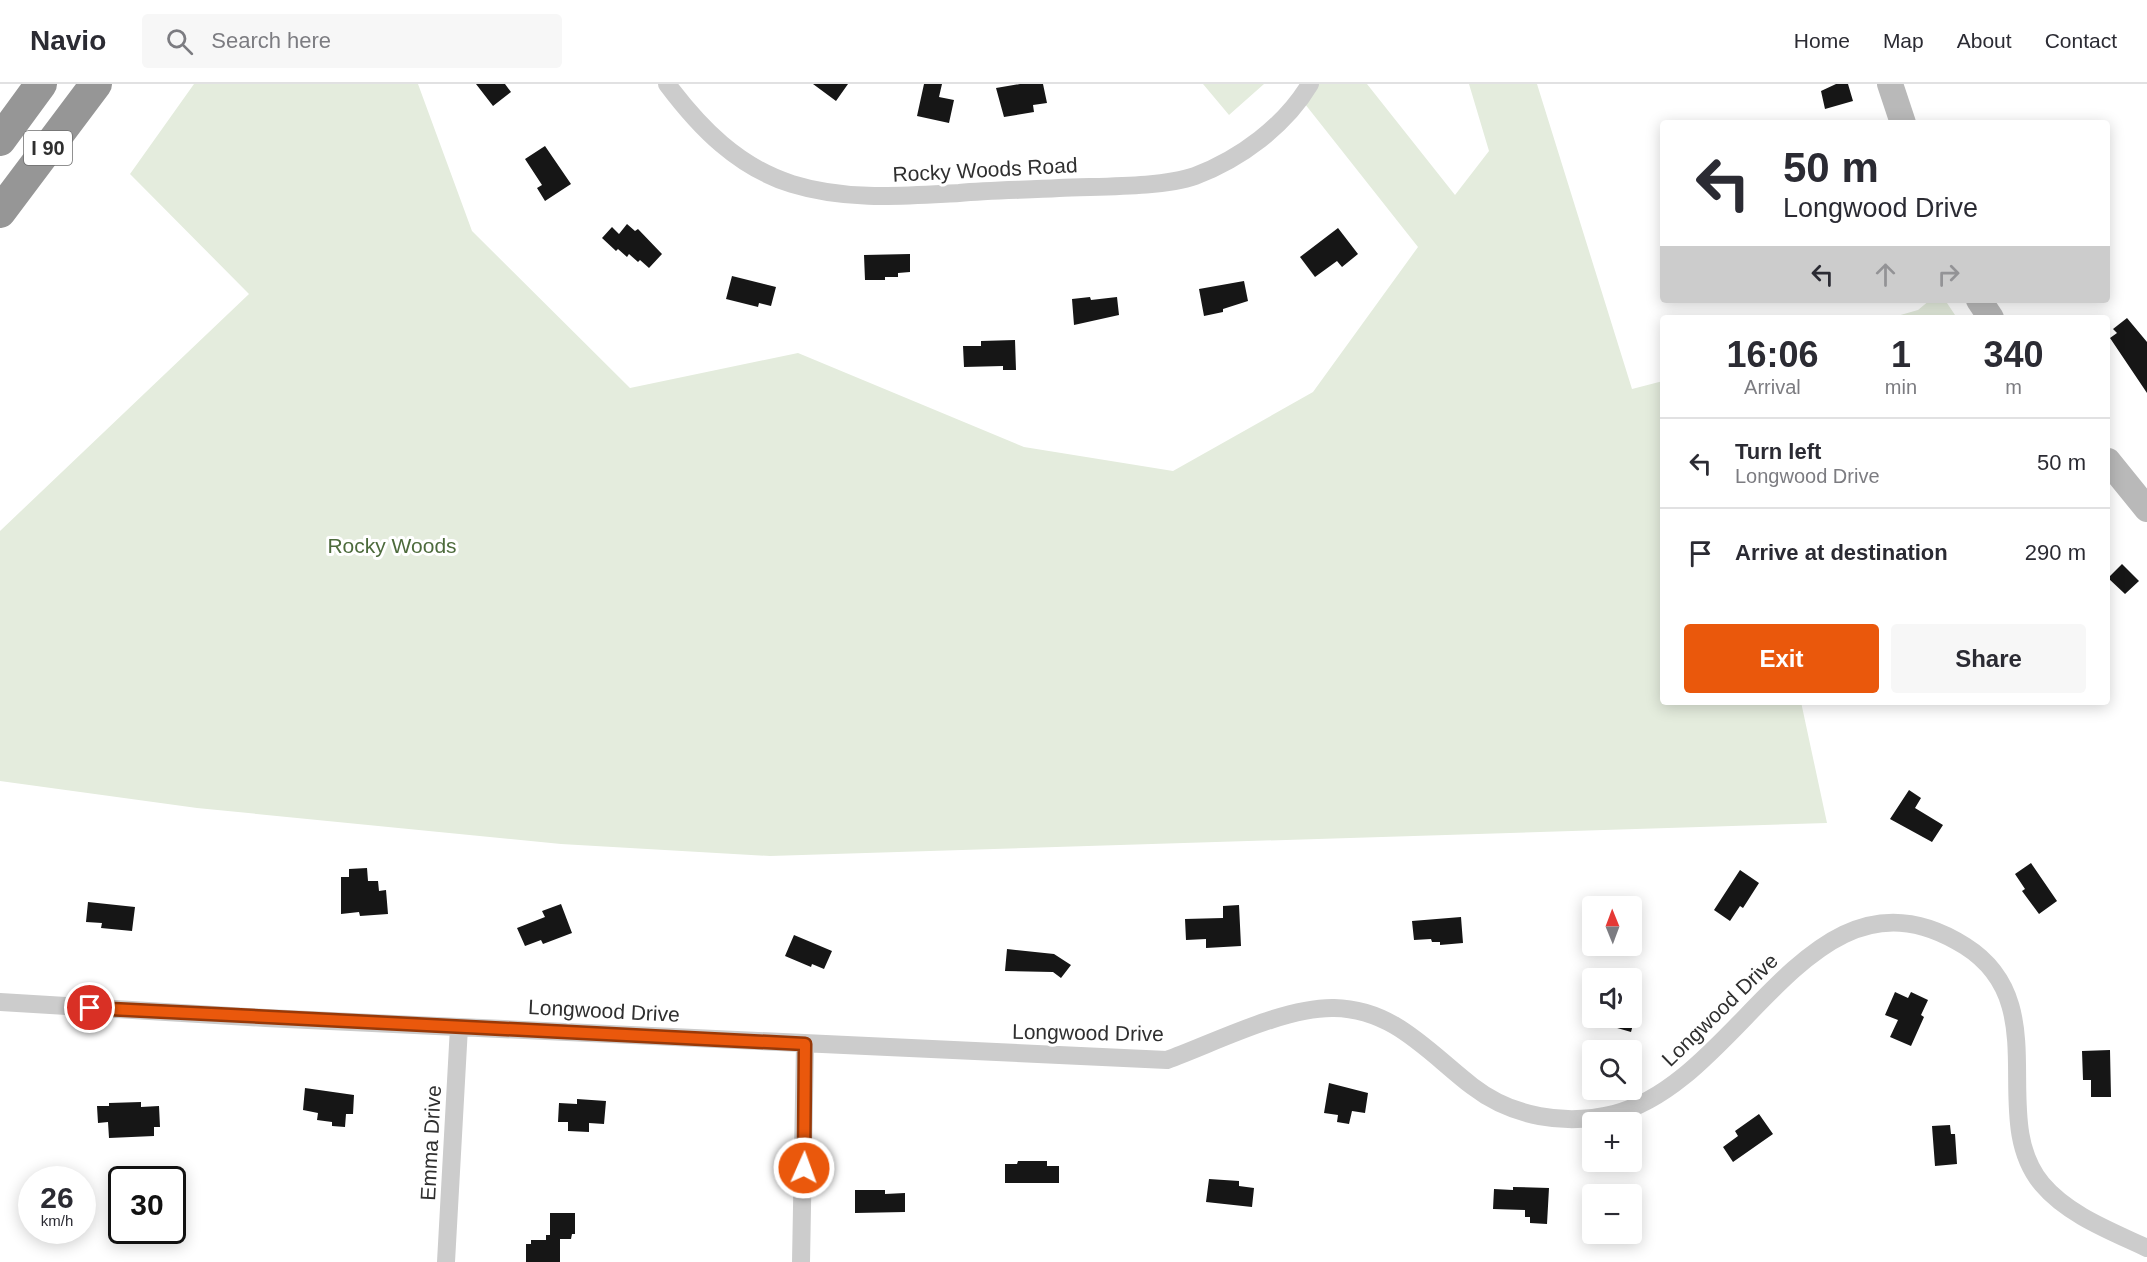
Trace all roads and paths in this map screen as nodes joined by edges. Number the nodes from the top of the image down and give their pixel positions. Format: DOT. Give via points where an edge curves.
graph roads {
  1 [pos="41,84"];
  2 [pos="96,84"];
  3 [pos="667,84"];
  4 [pos="1310,84"];
  5 [pos="1890,84"];
  6 [pos="1902,120"];
  7 [pos="0,140"];
  8 [pos="0,212"];
  9 [pos="2110,463"];
  10 [pos="2147,509"];
  11 [pos="0,1002"];
  12 [pos="459,1027"];
  13 [pos="805,1044"];
  14 [pos="2147,1248"];
  15 [pos="446,1262"];
  16 [pos="801,1262"];
  1 -- 7 [label="highway, I 90"];
  2 -- 8 [label="highway, I 90"];
  3 -- 4 [label="street, Rocky Woods Road" via="710,135 753,168 793,184 879,198 1135,185 1192,177 1228,162 1278,124"];
  5 -- 6 [label="main road"];
  9 -- 10 [label="main road"];
  11 -- 12 [label="street, Longwood Drive"];
  12 -- 13 [label="street, Longwood Drive"];
  12 -- 15 [label="street, Emma Drive"];
  13 -- 14 [label="street, Longwood Drive" via="1167,1060 1290,1015 1321,1008 1346,1008 1394,1023 1471,1086 1503,1106 1539,1117 1589,1118 1638,1106 1681,1081 1788,976 1837,936 1872,922 1896,921 1944,934 1976,954 1993,972 2010,1005 2016,1030 2020,1130 2030,1166 2062,1204"];
  13 -- 16 [label="street"];
}
